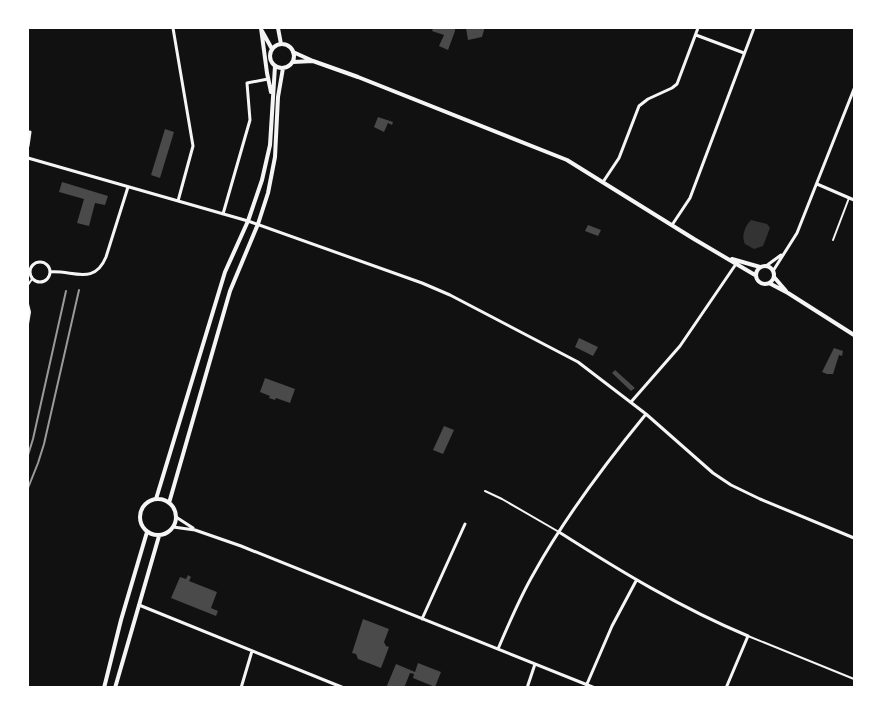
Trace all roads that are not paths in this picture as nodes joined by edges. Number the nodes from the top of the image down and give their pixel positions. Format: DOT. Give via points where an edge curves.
graph roads {
  1 [pos="173,28"];
  2 [pos="261,28"];
  3 [pos="278,28"];
  4 [pos="698,28"];
  5 [pos="754,28"];
  6 [pos="696,34"];
  7 [pos="281,44"];
  8 [pos="272,49"];
  9 [pos="293,52"];
  10 [pos="744,53"];
  11 [pos="313,61"];
  12 [pos="292,62"];
  13 [pos="275,66"];
  14 [pos="283,68"];
  15 [pos="268,79"];
  16 [pos="854,89"];
  17 [pos="272,94"];
  18 [pos="30,132"];
  19 [pos="28,146"];
  20 [pos="28,158"];
  21 [pos="603,182"];
  22 [pos="817,184"];
  23 [pos="128,187"];
  24 [pos="849,198"];
  25 [pos="854,200"];
  26 [pos="178,201"];
  27 [pos="223,214"];
  28 [pos="248,221"];
  29 [pos="258,224"];
  30 [pos="672,225"];
  31 [pos="833,240"];
  32 [pos="784,254"];
  33 [pos="728,257"];
  34 [pos="737,263"];
  35 [pos="28,264"];
  36 [pos="766,266"];
  37 [pos="760,267"];
  38 [pos="30,269"];
  39 [pos="50,272"];
  40 [pos="773,272"];
  41 [pos="755,275"];
  42 [pos="774,277"];
  43 [pos="32,279"];
  44 [pos="769,283"];
  45 [pos="28,285"];
  46 [pos="788,292"];
  47 [pos="28,304"];
  48 [pos="28,324"];
  49 [pos="854,334"];
  50 [pos="631,402"];
  51 [pos="646,414"];
  52 [pos="485,491"];
  53 [pos="156,499"];
  54 [pos="169,503"];
  55 [pos="176,517"];
  56 [pos="464,524"];
  57 [pos="173,527"];
  58 [pos="195,530"];
  59 [pos="147,532"];
  60 [pos="559,532"];
  61 [pos="159,536"];
  62 [pos="854,538"];
  63 [pos="636,581"];
  64 [pos="138,605"];
  65 [pos="422,618"];
  66 [pos="748,636"];
  67 [pos="498,649"];
  68 [pos="252,651"];
  69 [pos="535,664"];
  70 [pos="854,679"];
  71 [pos="587,684"];
  72 [pos="104,688"];
  73 [pos="115,688"];
  74 [pos="241,688"];
  75 [pos="344,688"];
  76 [pos="527,688"];
  77 [pos="595,688"];
  78 [pos="726,688"];
  1 -- 26 [label="street" via="193,146"];
  2 -- 8 [label="street"];
  2 -- 15 [label="street"];
  3 -- 7 [label="street"];
  4 -- 6 [label="street"];
  5 -- 10 [label="street"];
  6 -- 10 [label="street"];
  6 -- 21 [label="street" via="673,87 648,98 638,108 618,158"];
  7 -- 8 [label="street"];
  7 -- 9 [label="street"];
  8 -- 13 [label="street" via="270,57"];
  9 -- 11 [label="street"];
  9 -- 12 [label="street"];
  10 -- 30 [label="street" via="690,198"];
  11 -- 12 [label="street"];
  11 -- 21 [label="street" via="552,153"];
  12 -- 14 [label="street"];
  13 -- 14 [label="street"];
  13 -- 17 [label="street"];
  14 -- 29 [label="street" via="272,176"];
  15 -- 17 [label="street"];
  15 -- 27 [label="street" via="247,84 250,120"];
  16 -- 22 [label="street"];
  17 -- 28 [label="street" via="268,153"];
  18 -- 19 [label="street"];
  20 -- 23 [label="street"];
  21 -- 30 [label="street"];
  22 -- 24 [label="street"];
  22 -- 32 [label="street" via="797,233"];
  23 -- 26 [label="street"];
  23 -- 39 [label="street" via="100,268 85,275"];
  24 -- 25 [label="street"];
  24 -- 31 [label="lane"];
  26 -- 27 [label="street"];
  27 -- 28 [label="street"];
  28 -- 29 [label="street"];
  28 -- 53 [label="street" via="225,272"];
  29 -- 50 [label="street" via="450,295 572,359"];
  29 -- 54 [label="street" via="230,291"];
  30 -- 33 [label="street"];
  32 -- 36 [label="street"];
  32 -- 40 [label="street"];
  33 -- 34 [label="street"];
  33 -- 37 [label="street"];
  34 -- 41 [label="street"];
  34 -- 50 [label="street" via="680,346"];
  35 -- 38 [label="street"];
  36 -- 37 [label="street"];
  36 -- 40 [label="street"];
  37 -- 41 [label="street"];
  38 -- 39 [label="street" via="40,262 47,265"];
  38 -- 43 [label="street"];
  39 -- 43 [label="street" via="44,282"];
  40 -- 42 [label="street"];
  41 -- 44 [label="street" via="760,283"];
  42 -- 44 [label="street"];
  42 -- 46 [label="street"];
  43 -- 45 [label="lane"];
  44 -- 46 [label="street"];
  46 -- 49 [label="street"];
  47 -- 48 [label="lane"];
  50 -- 51 [label="street"];
  51 -- 60 [label="street"];
  51 -- 62 [label="street" via="731,486"];
  52 -- 60 [label="lane"];
  53 -- 54 [label="street"];
  53 -- 59 [label="street" via="146,503 140,512 141,525"];
  54 -- 55 [label="street"];
  55 -- 57 [label="street"];
  55 -- 58 [label="street"];
  56 -- 65 [label="street"];
  57 -- 58 [label="street"];
  57 -- 61 [label="street"];
  58 -- 65 [label="street"];
  59 -- 61 [label="street"];
  59 -- 72 [label="street"];
  60 -- 63 [label="street"];
  60 -- 67 [label="street" via="530,580"];
  61 -- 64 [label="street"];
  63 -- 66 [label="street" via="693,612"];
  63 -- 71 [label="street"];
  64 -- 68 [label="street"];
  64 -- 73 [label="street"];
  65 -- 67 [label="street"];
  66 -- 70 [label="lane"];
  66 -- 78 [label="street"];
  67 -- 69 [label="street"];
  68 -- 74 [label="street"];
  68 -- 75 [label="street"];
  69 -- 71 [label="street"];
  69 -- 76 [label="street"];
  71 -- 77 [label="street"];
}
